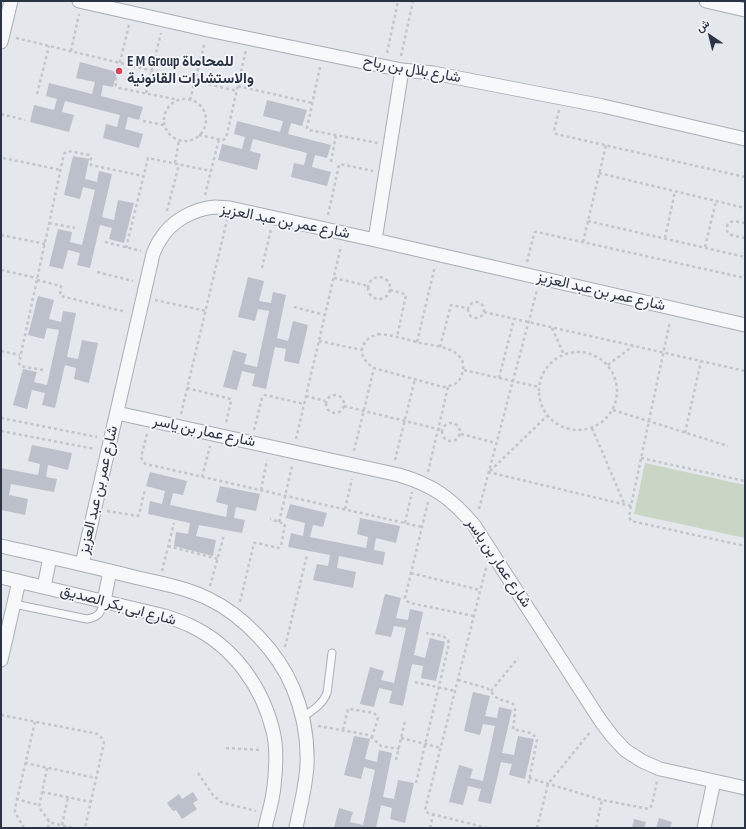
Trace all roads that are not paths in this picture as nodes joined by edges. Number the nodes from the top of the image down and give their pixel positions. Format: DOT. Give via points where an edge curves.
graph roads {
  1 [pos="11,1"];
  2 [pos="80,1"];
  3 [pos="706,1"];
  4 [pos="745,10"];
  5 [pos="2,39"];
  6 [pos="400,70"];
  7 [pos="745,139"];
  8 [pos="375,240"];
  9 [pos="745,325"];
  10 [pos="117,413"];
  11 [pos="1,546"];
  12 [pos="50,557"];
  13 [pos="82,564"];
  14 [pos="110,571"];
  15 [pos="1,576"];
  16 [pos="19,581"];
  17 [pos="44,587"];
  18 [pos="104,601"];
  19 [pos="14,604"];
  20 [pos="332,653"];
  21 [pos="1,660"];
  22 [pos="303,721"];
  23 [pos="714,781"];
  24 [pos="745,788"];
  25 [pos="265,828"];
  26 [pos="296,828"];
  27 [pos="704,828"];
  1 -- 5 [label="street"];
  2 -- 6 [label="street, شارع بلال بن رباح"];
  3 -- 4 [label="street"];
  6 -- 7 [label="street, شارع بلال بن رباح" via="433,73 603,106"];
  6 -- 8 [label="street"];
  8 -- 9 [label="street, شارع عمر بن عبد العزيز"];
  8 -- 10 [label="street, شارع عمر بن عبد العزيز" via="230,208 202,209 186,215 160,238 153,254"];
  10 -- 13 [label="street, شارع عمر بن عبد العزيز"];
  10 -- 23 [label="street, شارع عمار بن ياسر" via="392,473 424,484 448,498 474,525 612,736 626,750 660,769"];
  11 -- 12 [label="street, شارع ابى بكر الصديق"];
  12 -- 13 [label="street, شارع ابى بكر الصديق"];
  12 -- 17 [label="street"];
  13 -- 14 [label="street, شارع ابى بكر الصديق"];
  14 -- 18 [label="street"];
  14 -- 22 [label="street, شارع ابى بكر الصديق" via="187,590 207,598 237,616 261,639 281,666 293,688"];
  15 -- 16 [label="street, شارع ابى بكر الصديق"];
  16 -- 17 [label="street, شارع ابى بكر الصديق"];
  16 -- 19 [label="street"];
  17 -- 18 [label="street, شارع ابى بكر الصديق"];
  18 -- 19 [label="lane" via="99,614 87,619"];
  18 -- 25 [label="street, شارع ابى بكر الصديق" via="165,616 191,626 215,640 236,659 252,681 265,706 273,732 275,751 274,787"];
  19 -- 21 [label="street"];
  20 -- 22 [label="lane" via="325,699"];
  22 -- 26 [label="street, شارع ابى بكر الصديق" via="307,765"];
  23 -- 24 [label="street, شارع عمار بن ياسر"];
  23 -- 27 [label="street"];
}
